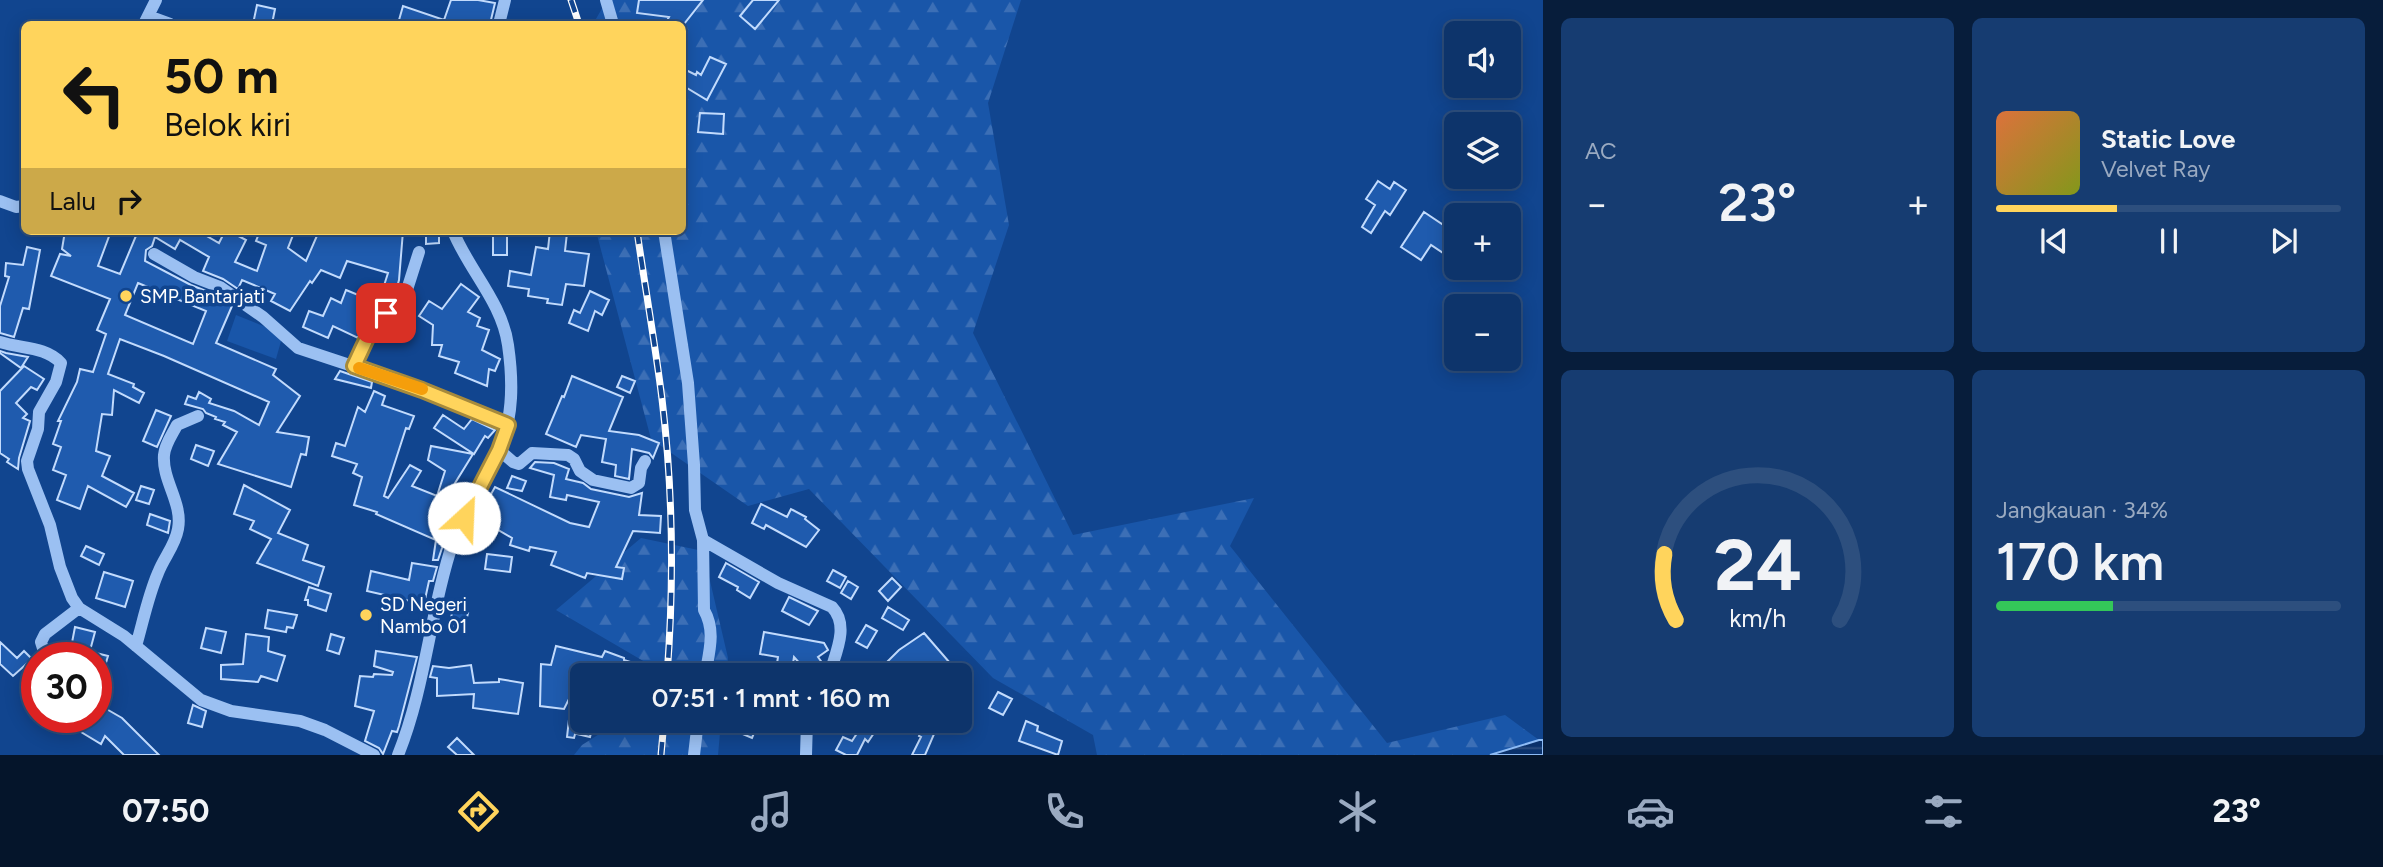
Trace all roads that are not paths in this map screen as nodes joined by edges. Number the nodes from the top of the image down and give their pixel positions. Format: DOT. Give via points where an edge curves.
graph roads {
  1 [pos="156,0"];
  2 [pos="506,0"];
  3 [pos="606,0"];
  4 [pos="146,20"];
  5 [pos="500,21"];
  6 [pos="612,21"];
  7 [pos="0,201"];
  8 [pos="21,206"];
  9 [pos="454,235"];
  10 [pos="665,235"];
  11 [pos="419,252"];
  12 [pos="154,254"];
  13 [pos="0,342"];
  14 [pos="354,366"];
  15 [pos="198,416"];
  16 [pos="508,425"];
  17 [pos="499,450"];
  18 [pos="645,461"];
  19 [pos="703,540"];
  20 [pos="79,608"];
  21 [pos="41,642"];
  22 [pos="136,646"];
  23 [pos="707,663"];
  24 [pos="832,663"];
  25 [pos="697,733"];
  26 [pos="807,733"];
  27 [pos="374,755"];
  28 [pos="398,755"];
  29 [pos="694,755"];
  30 [pos="806,755"];
  1 -- 4 [label="street"];
  2 -- 5 [label="street"];
  3 -- 6 [label="street"];
  7 -- 8 [label="street"];
  9 -- 16 [label="street" via="461,253 489,292 508,342 512,399"];
  10 -- 19 [label="street" via="688,383 695,510"];
  11 -- 14 [label="street" via="405,296 375,321"];
  12 -- 14 [label="street" via="220,287 298,348"];
  13 -- 20 [label="street" via="26,346 61,363 39,412 27,460 60,567"];
  14 -- 16 [label="street"];
  15 -- 22 [label="street" via="177,425 167,444 166,472 179,524 159,570"];
  16 -- 17 [label="street"];
  17 -- 18 [label="street" via="519,464 532,453 568,455 593,480 631,488 639,483"];
  17 -- 28 [label="street" via="454,540 414,715"];
  19 -- 23 [label="street" via="704,610 712,638"];
  19 -- 24 [label="street" via="778,583 832,607 839,614 841,630"];
  20 -- 21 [label="street"];
  20 -- 22 [label="street"];
  22 -- 27 [label="street" via="201,700 231,711 300,722"];
  25 -- 29 [label="street"];
  26 -- 30 [label="street"];
}
